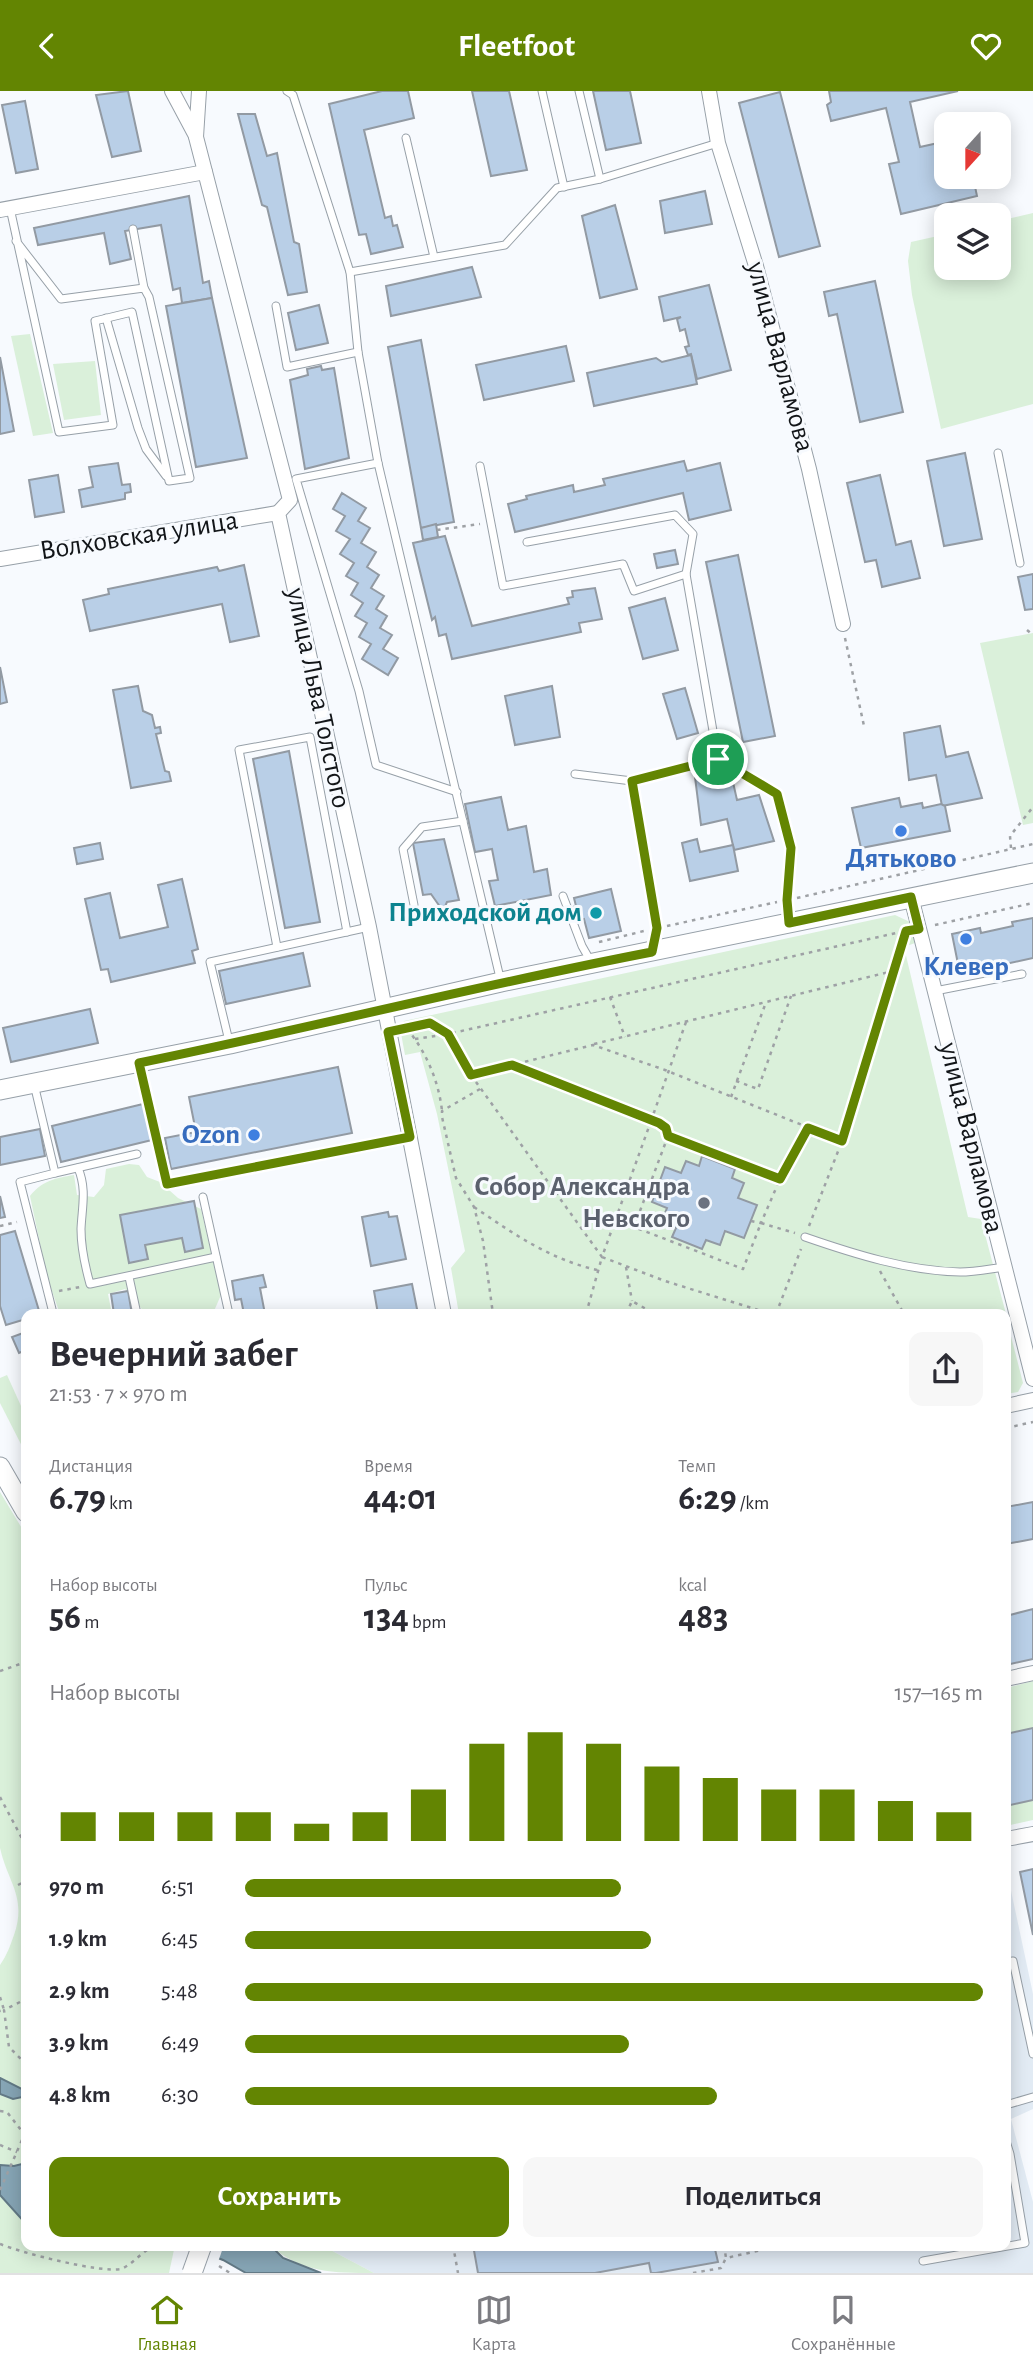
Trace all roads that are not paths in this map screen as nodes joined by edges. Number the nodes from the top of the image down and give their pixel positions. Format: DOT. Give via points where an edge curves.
graph roads {
  1 [pos="172,91"];
  2 [pos="199,91"];
  3 [pos="287,91"];
  4 [pos="542,91"];
  5 [pos="579,91"];
  6 [pos="709,91"];
  7 [pos="196,137"];
  8 [pos="407,138"];
  9 [pos="718,143"];
  10 [pos="205,172"];
  11 [pos="600,179"];
  12 [pos="565,187"];
  13 [pos="5,209"];
  14 [pos="133,229"];
  15 [pos="16,241"];
  16 [pos="434,257"];
  17 [pos="350,272"];
  18 [pos="144,288"];
  19 [pos="276,306"];
  20 [pos="106,318"];
  21 [pos="358,352"];
  22 [pos="998,453"];
  23 [pos="378,463"];
  24 [pos="480,466"];
  25 [pos="169,481"];
  26 [pos="278,513"];
  27 [pos="527,542"];
  28 [pos="0,559"];
  29 [pos="1020,563"];
  30 [pos="686,573"];
  31 [pos="843,624"];
  32 [pos="718,759"];
  33 [pos="575,774"];
  34 [pos="632,781"];
  35 [pos="457,792"];
  36 [pos="463,821"];
  37 [pos="1033,873"];
  38 [pos="563,896"];
  39 [pos="911,897"];
  40 [pos="414,905"];
  41 [pos="789,923"];
  42 [pos="369,927"];
  43 [pos="347,932"];
  44 [pos="277,947"];
  45 [pos="652,952"];
  46 [pos="592,964"];
  47 [pos="1023,974"];
  48 [pos="501,982"];
  49 [pos="935,991"];
  50 [pos="384,1011"];
  51 [pos="230,1044"];
  52 [pos="139,1063"];
  53 [pos="34,1084"];
  54 [pos="0,1090"];
  55 [pos="410,1137"];
  56 [pos="138,1154"];
  57 [pos="78,1168"];
  58 [pos="55,1173"];
  59 [pos="203,1197"];
  60 [pos="805,1237"];
  61 [pos="216,1257"];
  62 [pos="1003,1267"];
  63 [pos="130,1277"];
  64 [pos="52,1309"];
  65 [pos="135,1309"];
  66 [pos="228,1309"];
  67 [pos="443,1309"];
  68 [pos="1033,1379"];
  69 [pos="1033,1400"];
  70 [pos="1011,1405"];
  71 [pos="0,1467"];
  72 [pos="21,1503"];
  73 [pos="1033,1673"];
  74 [pos="1011,1678"];
  75 [pos="1033,1834"];
  76 [pos="1011,1838"];
  77 [pos="1011,1961"];
  78 [pos="1033,2054"];
  79 [pos="1033,2097"];
  80 [pos="1011,2104"];
  81 [pos="1011,2170"];
  82 [pos="1011,2245"];
  83 [pos="200,2251"];
  84 [pos="980,2251"];
  85 [pos="923,2261"];
  86 [pos="192,2273"];
  1 -- 7 [label="street"];
  2 -- 7 [label="street, улица Льва Толстого"];
  3 -- 17 [label="lane" via="293,95"];
  4 -- 12 [label="lane"];
  5 -- 11 [label="lane"];
  6 -- 9 [label="street, улица Варламова"];
  7 -- 10 [label="street, улица Льва Толстого"];
  8 -- 16 [label="lane"];
  9 -- 11 [label="lane"];
  9 -- 31 [label="street, улица Варламова" via="757,266"];
  10 -- 13 [label="street"];
  10 -- 26 [label="street, улица Льва Толстого" via="290,500"];
  11 -- 12 [label="lane"];
  12 -- 16 [label="lane" via="557,188 505,245"];
  13 -- 15 [label="lane"];
  14 -- 18 [label="lane"];
  15 -- 18 [label="lane" via="61,299"];
  15 -- 20 [label="lane" via="60,432 113,425 96,321"];
  16 -- 17 [label="lane"];
  17 -- 21 [label="lane"];
  18 -- 25 [label="lane" via="190,478"];
  19 -- 21 [label="lane" via="287,367"];
  20 -- 25 [label="lane" via="146,449"];
  20 -- 25 [label="lane" via="132,312"];
  21 -- 23 [label="lane"];
  22 -- 29 [label="lane"];
  23 -- 35 [label="lane"];
  23 -- 35 [label="lane" via="296,479 359,691 376,765"];
  24 -- 30 [label="lane" via="503,586 622,564 634,591"];
  26 -- 28 [label="street, Волховская улица"];
  26 -- 42 [label="street, улица Льва Толстого"];
  27 -- 30 [label="lane" via="675,515 693,534"];
  30 -- 32 [label="lane"];
  32 -- 34 [label="lane"];
  32 -- 41 [label="lane" via="777,794 791,848"];
  33 -- 34 [label="lane"];
  34 -- 45 [label="lane" via="657,928"];
  35 -- 36 [label="lane"];
  36 -- 40 [label="lane" via="422,827 403,849"];
  36 -- 48 [label="lane"];
  37 -- 39 [label="main road"];
  38 -- 46 [label="lane"];
  39 -- 41 [label="main road"];
  39 -- 49 [label="street, улица Варламова" via="913,930"];
  41 -- 45 [label="main road"];
  42 -- 43 [label="lane"];
  42 -- 50 [label="street, улица Льва Толстого"];
  43 -- 44 [label="lane"];
  43 -- 44 [label="lane" via="310,737 239,750"];
  44 -- 51 [label="lane" via="210,962"];
  45 -- 46 [label="main road"];
  46 -- 48 [label="main road"];
  47 -- 49 [label="lane"];
  48 -- 50 [label="main road"];
  49 -- 62 [label="street, улица Варламова"];
  50 -- 51 [label="main road"];
  50 -- 55 [label="street, улица Льва Толстого"];
  51 -- 52 [label="main road"];
  52 -- 53 [label="main road"];
  52 -- 55 [label="lane" via="167,1184"];
  53 -- 54 [label="main road"];
  53 -- 58 [label="lane"];
  55 -- 67 [label="street, улица Льва Толстого"];
  56 -- 57 [label="lane"];
  57 -- 58 [label="lane"];
  57 -- 63 [label="lane" via="85,1196 81,1230 90,1285"];
  58 -- 64 [label="lane" via="20,1182"];
  59 -- 61 [label="lane"];
  60 -- 62 [label="lane" via="873,1258 950,1271"];
  61 -- 63 [label="lane"];
  61 -- 66 [label="lane"];
  62 -- 68 [label="street, улица Варламова"];
  63 -- 65 [label="lane"];
  69 -- 70 [label="street"];
  71 -- 72 [label="main road"];
  73 -- 74 [label="street"];
  75 -- 76 [label="street"];
  77 -- 78 [label="lane"];
  79 -- 80 [label="lane"];
  81 -- 82 [label="lane" via="1025,2243"];
  83 -- 86 [label="main road, bridge"];
  84 -- 85 [label="lane"];
}
